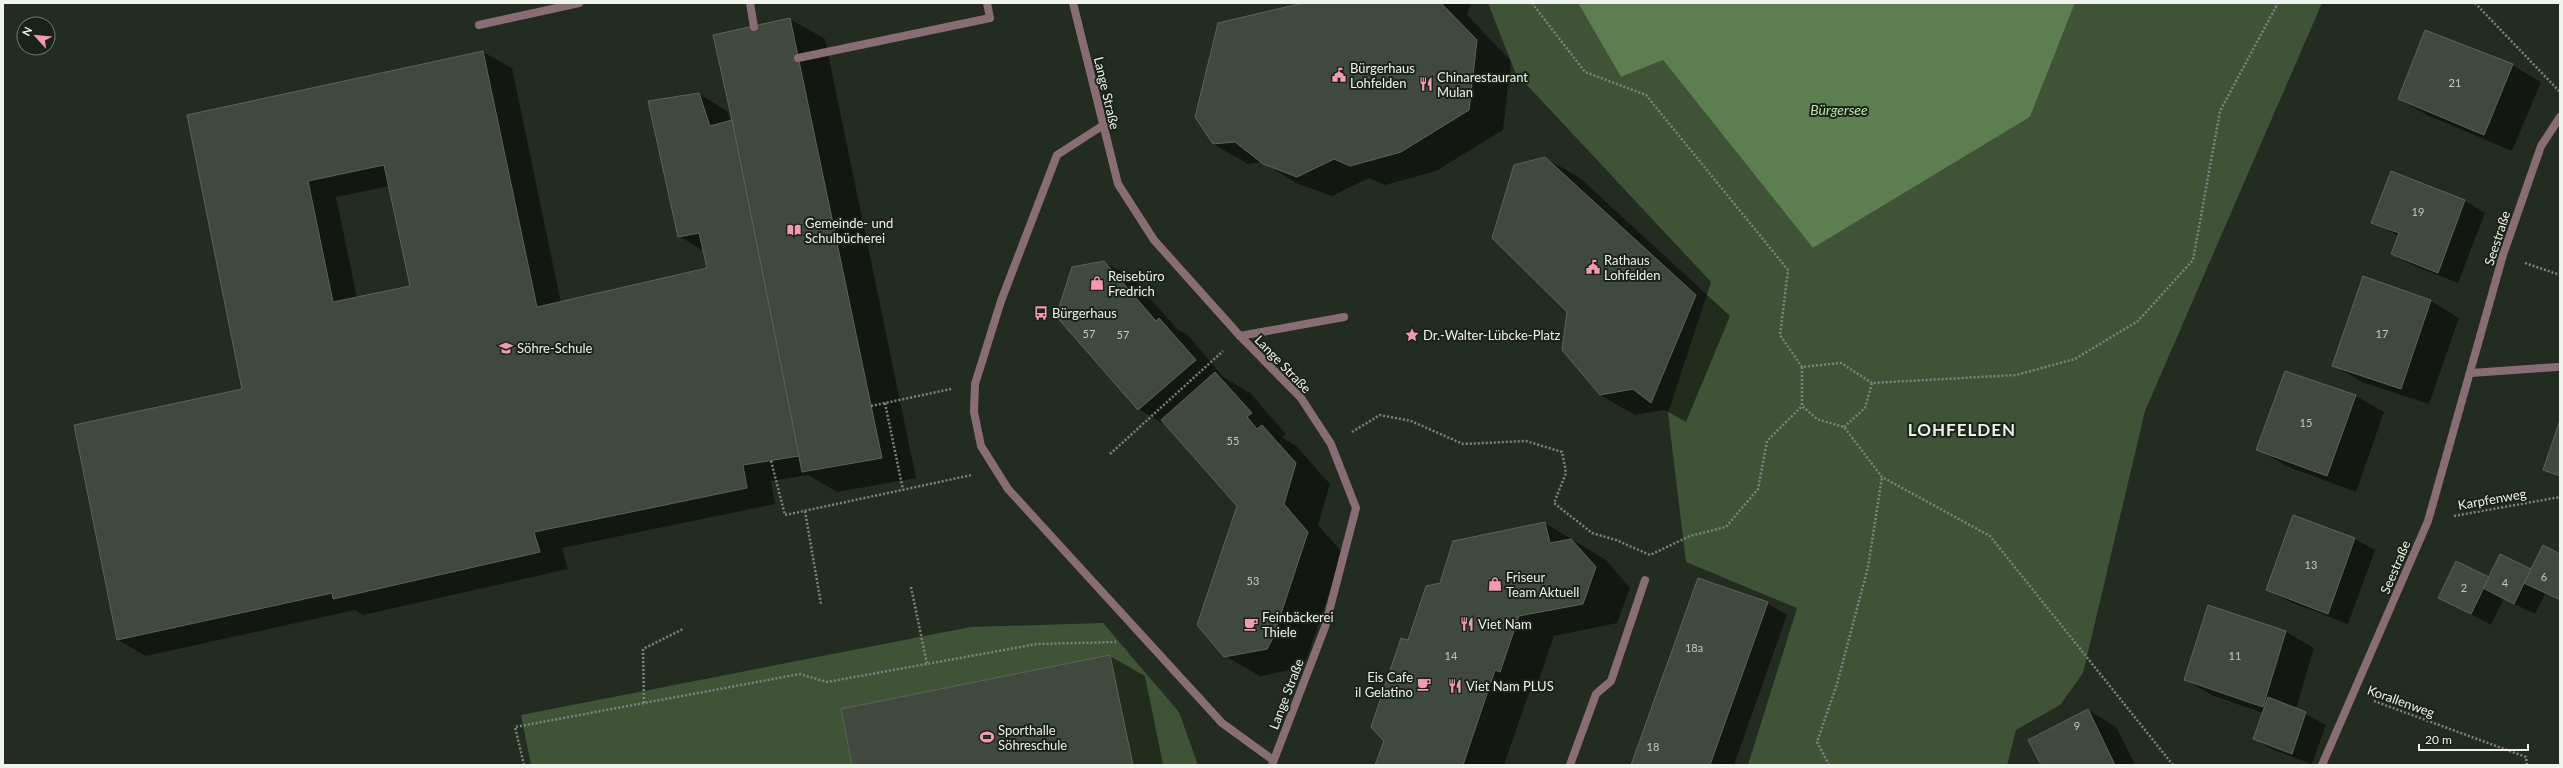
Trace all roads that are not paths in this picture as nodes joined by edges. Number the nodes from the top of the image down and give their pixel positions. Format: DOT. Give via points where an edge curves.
graph roads {
  1 [pos="579,3"];
  2 [pos="750,3"];
  3 [pos="987,3"];
  4 [pos="1074,3"];
  5 [pos="479,25"];
  6 [pos="754,27"];
  7 [pos="798,58"];
  8 [pos="2560,117"];
  9 [pos="1102,126"];
  10 [pos="1344,317"];
  11 [pos="1240,336"];
  12 [pos="2557,367"];
  13 [pos="2471,373"];
  14 [pos="1645,580"];
  15 [pos="1272,762"];
  16 [pos="1570,765"];
  17 [pos="2322,765"];
  1 -- 5 [label="street"];
  2 -- 6 [label="street"];
  3 -- 7 [label="street" via="990,18"];
  4 -- 9 [label="street, Lange Straße"];
  8 -- 13 [label="street, Seestraße" via="2540,146 2503,256"];
  9 -- 11 [label="street, Lange Straße" via="1118,184 1154,240"];
  9 -- 15 [label="street" via="1057,155 1001,301 975,384 974,412 981,446 1008,489 1222,723"];
  10 -- 11 [label="street"];
  11 -- 15 [label="street, Lange Straße" via="1301,398 1331,444 1356,508 1325,627"];
  12 -- 13 [label="street"];
  13 -- 17 [label="street, Seestraße" via="2428,521"];
  14 -- 16 [label="street" via="1611,682 1596,694"];
}
